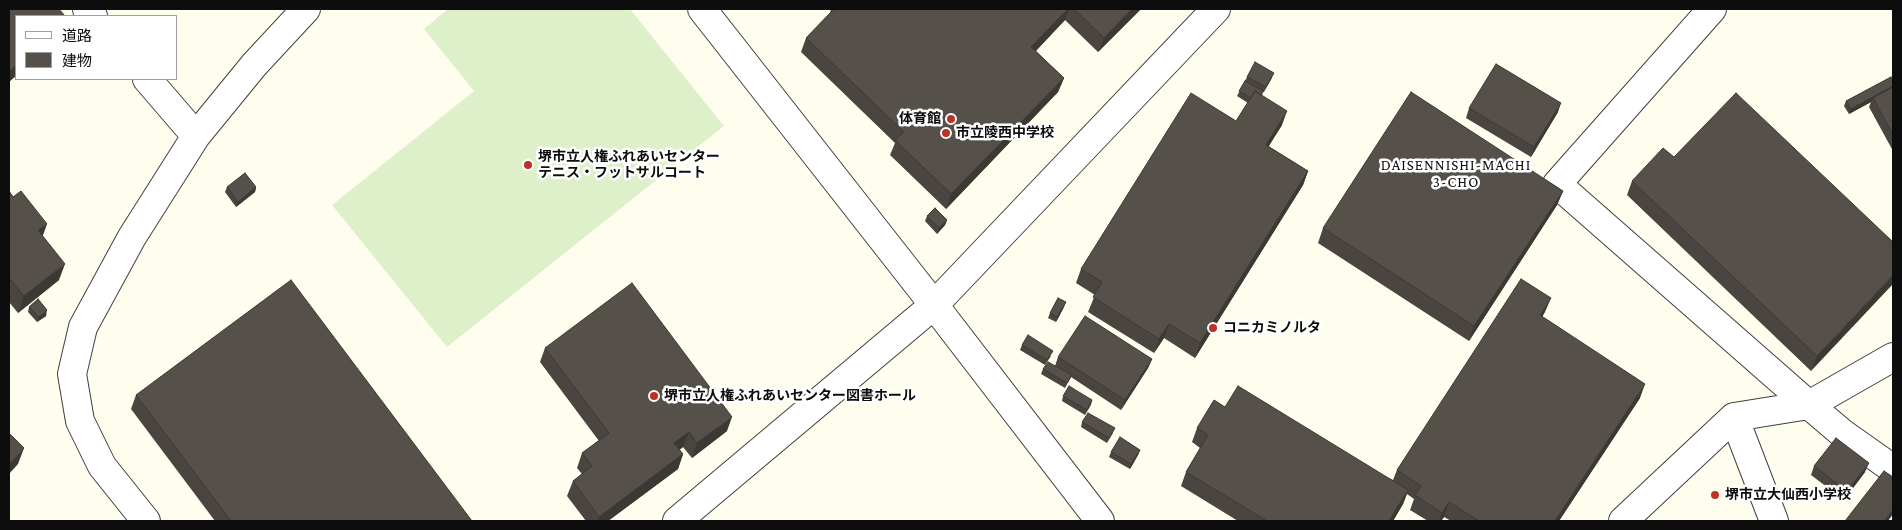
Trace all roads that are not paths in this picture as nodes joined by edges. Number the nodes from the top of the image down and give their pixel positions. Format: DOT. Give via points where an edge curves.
graph roads {
  1 [pos="306,9"];
  2 [pos="702,9"];
  3 [pos="1216,9"];
  4 [pos="1712,9"];
  5 [pos="148,80"];
  6 [pos="196,136"];
  7 [pos="934,305"];
  8 [pos="1893,357"];
  9 [pos="1809,405"];
  10 [pos="1734,417"];
  11 [pos="1893,470"];
  12 [pos="146,521"];
  13 [pos="677,521"];
  14 [pos="1100,521"];
  15 [pos="1623,521"];
  16 [pos="1774,521"];
  1 -- 6 [label="street" via="254,65"];
  2 -- 7 [label="street"];
  3 -- 7 [label="street"];
  4 -- 9 [label="street" via="1557,184"];
  5 -- 6 [label="street"];
  6 -- 12 [label="street" via="132,238 83,327 72,374 80,421 102,466"];
  7 -- 13 [label="street"];
  7 -- 14 [label="street"];
  8 -- 9 [label="street"];
  9 -- 10 [label="street"];
  9 -- 11 [label="street"];
  10 -- 15 [label="street"];
  10 -- 16 [label="street"];
}
